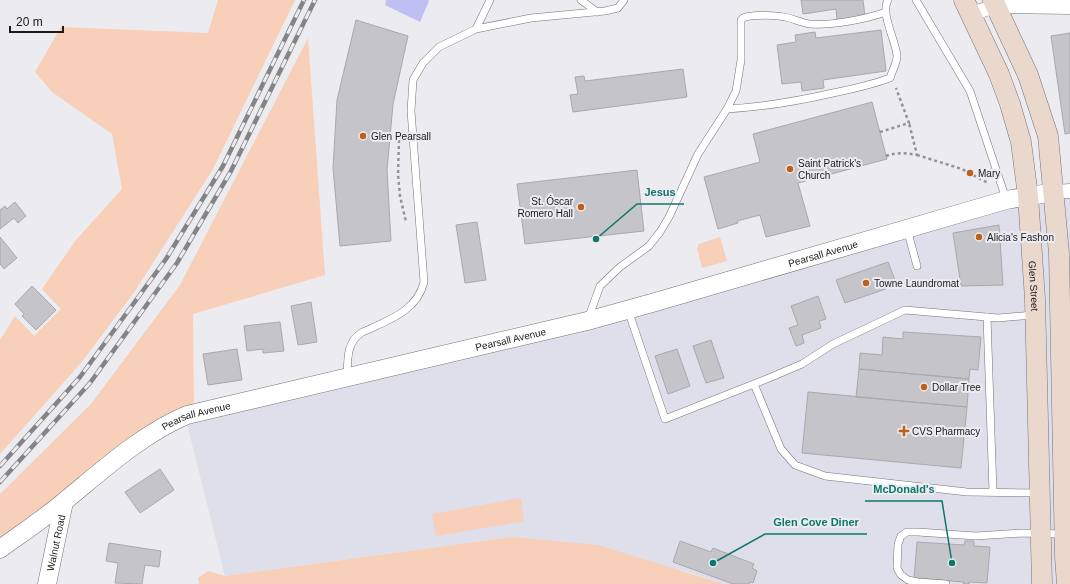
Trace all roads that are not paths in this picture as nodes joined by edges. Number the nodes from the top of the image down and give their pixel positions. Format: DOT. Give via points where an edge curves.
graph roads {
  1 [pos="490,0"];
  2 [pos="581,0"];
  3 [pos="624,0"];
  4 [pos="888,0"];
  5 [pos="916,0"];
  6 [pos="994,3"];
  7 [pos="968,7"];
  8 [pos="1070,7"];
  9 [pos="597,12"];
  10 [pos="886,12"];
  11 [pos="476,29"];
  12 [pos="727,109"];
  13 [pos="1062,191"];
  14 [pos="1028,196"];
  15 [pos="1006,200"];
  16 [pos="907,228"];
  17 [pos="918,266"];
  18 [pos="628,310"];
  19 [pos="1036,315"];
  20 [pos="987,317"];
  21 [pos="587,321"];
  22 [pos="347,377"];
  23 [pos="754,384"];
  24 [pos="1067,473"];
  25 [pos="993,492"];
  26 [pos="1039,493"];
  27 [pos="1065,493"];
  28 [pos="64,502"];
  29 [pos="1040,533"];
  30 [pos="1069,533"];
  31 [pos="0,549"];
  32 [pos="47,584"];
  33 [pos="946,584"];
  34 [pos="1042,584"];
  35 [pos="1067,584"];
  1 -- 11 [label="lane"];
  2 -- 9 [label="lane"];
  3 -- 9 [label="lane" via="618,8"];
  4 -- 10 [label="lane"];
  5 -- 15 [label="lane" via="970,91"];
  6 -- 7 [label="street"];
  6 -- 8 [label="street"];
  6 -- 13 [label="main road" via="1028,74"];
  7 -- 14 [label="main road, Glen Street" via="1010,104 1021,142"];
  9 -- 11 [label="lane" via="531,18"];
  10 -- 12 [label="lane" via="897,57 890,78 810,98 753,108"];
  10 -- 12 [label="lane" via="870,18 821,24 809,24 770,15 747,16 741,20 741,60 736,91"];
  11 -- 22 [label="lane" via="439,47 423,63 413,80 411,111 424,282 412,305 355,337 349,349"];
  12 -- 21 [label="lane" via="698,154 660,232 649,246 620,267 600,286"];
  13 -- 14 [label="street, Pearsall Avenue"];
  13 -- 24 [label="main road" via="1059,253"];
  14 -- 15 [label="street, Pearsall Avenue"];
  14 -- 19 [label="main road, Glen Street"];
  15 -- 16 [label="street, Pearsall Avenue"];
  16 -- 17 [label="lane"];
  16 -- 18 [label="street, Pearsall Avenue"];
  18 -- 21 [label="street, Pearsall Avenue"];
  18 -- 23 [label="lane" via="665,419"];
  19 -- 20 [label="lane"];
  19 -- 26 [label="main road, Glen Street"];
  20 -- 23 [label="lane" via="905,310 832,344 802,364"];
  20 -- 25 [label="lane"];
  21 -- 22 [label="street, Pearsall Avenue"];
  22 -- 28 [label="street, Pearsall Avenue" via="192,413 177,419 142,440"];
  23 -- 25 [label="lane" via="781,449 795,465 825,476 967,492"];
  24 -- 27 [label="main road"];
  25 -- 26 [label="lane"];
  26 -- 27 [label="main road"];
  26 -- 29 [label="main road, Glen Street"];
  27 -- 30 [label="main road"];
  28 -- 31 [label="street, Pearsall Avenue"];
  28 -- 32 [label="street, Walnut Road"];
  29 -- 30 [label="lane"];
  29 -- 33 [label="lane" via="976,536 908,532 901,536 897,568 901,574 908,580"];
  29 -- 34 [label="main road, Glen Street"];
  30 -- 35 [label="main road" via="1065,557"];
}
